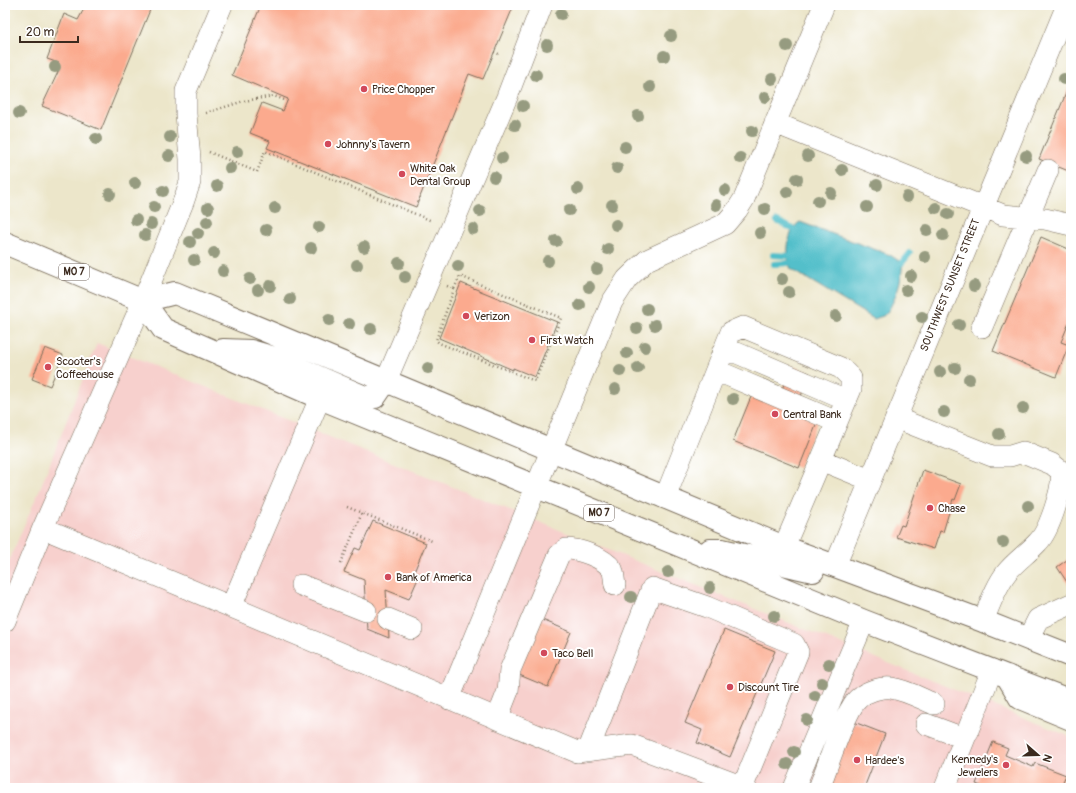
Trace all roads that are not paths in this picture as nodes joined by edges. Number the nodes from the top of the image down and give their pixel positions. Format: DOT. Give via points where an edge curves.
graph roads {
  1 [pos="222,5"];
  2 [pos="542,5"];
  3 [pos="824,5"];
  4 [pos="1066,15"];
  5 [pos="775,123"];
  6 [pos="1048,170"];
  7 [pos="982,206"];
  8 [pos="1029,217"];
  9 [pos="1071,225"];
  10 [pos="5,243"];
  11 [pos="143,301"];
  12 [pos="982,327"];
  13 [pos="212,350"];
  14 [pos="720,359"];
  15 [pos="386,381"];
  16 [pos="320,398"];
  17 [pos="844,405"];
  18 [pos="896,418"];
  19 [pos="552,451"];
  20 [pos="821,460"];
  21 [pos="870,480"];
  22 [pos="537,487"];
  23 [pos="665,498"];
  24 [pos="43,528"];
  25 [pos="784,547"];
  26 [pos="693,551"];
  27 [pos="835,566"];
  28 [pos="301,585"];
  29 [pos="615,585"];
  30 [pos="1071,604"];
  31 [pos="230,607"];
  32 [pos="366,611"];
  33 [pos="388,619"];
  34 [pos="5,620"];
  35 [pos="864,621"];
  36 [pos="983,621"];
  37 [pos="412,629"];
  38 [pos="1028,639"];
  39 [pos="1048,647"];
  40 [pos="1071,647"];
  41 [pos="1071,656"];
  42 [pos="1000,673"];
  43 [pos="835,689"];
  44 [pos="449,699"];
  45 [pos="1071,701"];
  46 [pos="497,719"];
  47 [pos="1071,719"];
  48 [pos="926,724"];
  49 [pos="968,732"];
  50 [pos="588,751"];
  51 [pos="744,787"];
  52 [pos="794,788"];
  53 [pos="819,788"];
  54 [pos="945,788"];
  1 -- 11 [label="street" via="186,91 190,182"];
  2 -- 15 [label="street" via="507,96"];
  3 -- 5 [label="street"];
  4 -- 7 [label="street, SOUTHWEST SUNSET STREET"];
  5 -- 7 [label="street"];
  5 -- 19 [label="street" via="744,199 725,224 647,260 627,279 612,302"];
  6 -- 8 [label="street"];
  7 -- 8 [label="street" via="1003,215"];
  7 -- 18 [label="street, SOUTHWEST SUNSET STREET"];
  8 -- 9 [label="street"];
  8 -- 12 [label="street"];
  10 -- 11 [label="main road, MO 7"];
  11 -- 13 [label="main road, MO 7" via="163,329"];
  11 -- 15 [label="main road" via="175,293"];
  11 -- 24 [label="street"];
  13 -- 15 [label="main road" via="251,351 275,358 365,397 375,397"];
  13 -- 16 [label="main road, MO 7"];
  14 -- 17 [label="street" via="727,375"];
  14 -- 17 [label="street" via="731,332 743,328 841,368 851,378"];
  14 -- 23 [label="street"];
  15 -- 19 [label="main road"];
  16 -- 22 [label="main road, MO 7"];
  16 -- 31 [label="street"];
  17 -- 20 [label="street"];
  18 -- 21 [label="street, SOUTHWEST SUNSET STREET"];
  18 -- 36 [label="street" via="992,456 1010,456 1023,452 1047,461 1061,471 1063,478 1048,527 1039,542 1013,566 996,590"];
  19 -- 22 [label="street"];
  19 -- 23 [label="main road"];
  20 -- 21 [label="street"];
  20 -- 25 [label="street"];
  21 -- 27 [label="street, SOUTHWEST SUNSET STREET"];
  22 -- 26 [label="main road, MO 7"];
  22 -- 44 [label="street"];
  23 -- 25 [label="main road"];
  24 -- 31 [label="street"];
  24 -- 34 [label="street"];
  25 -- 27 [label="main road"];
  26 -- 27 [label="main road" via="722,550 810,571 824,572"];
  26 -- 35 [label="main road, MO 7"];
  27 -- 36 [label="main road"];
  28 -- 32 [label="street"];
  29 -- 46 [label="street" via="612,570 602,560 574,549 566,549 559,555 510,670 508,691"];
  30 -- 38 [label="street" via="1038,619"];
  31 -- 44 [label="street"];
  33 -- 37 [label="street"];
  35 -- 42 [label="main road, MO 7"];
  35 -- 43 [label="street"];
  36 -- 38 [label="main road"];
  38 -- 39 [label="main road"];
  39 -- 40 [label="main road"];
  39 -- 41 [label="main road"];
  42 -- 45 [label="main road, MO 7"];
  42 -- 47 [label="main road" via="1020,698"];
  42 -- 49 [label="street"];
  43 -- 52 [label="street"];
  43 -- 53 [label="street" via="849,695 879,681 895,680 929,693 935,702 889,688 871,691 859,698 848,714"];
  44 -- 46 [label="street"];
  46 -- 50 [label="street" via="577,752"];
  48 -- 49 [label="street" via="958,736"];
  49 -- 54 [label="street"];
  50 -- 51 [label="street" via="632,744"];
  50 -- 51 [label="street" via="652,588 706,607 794,644 798,652"];
}
